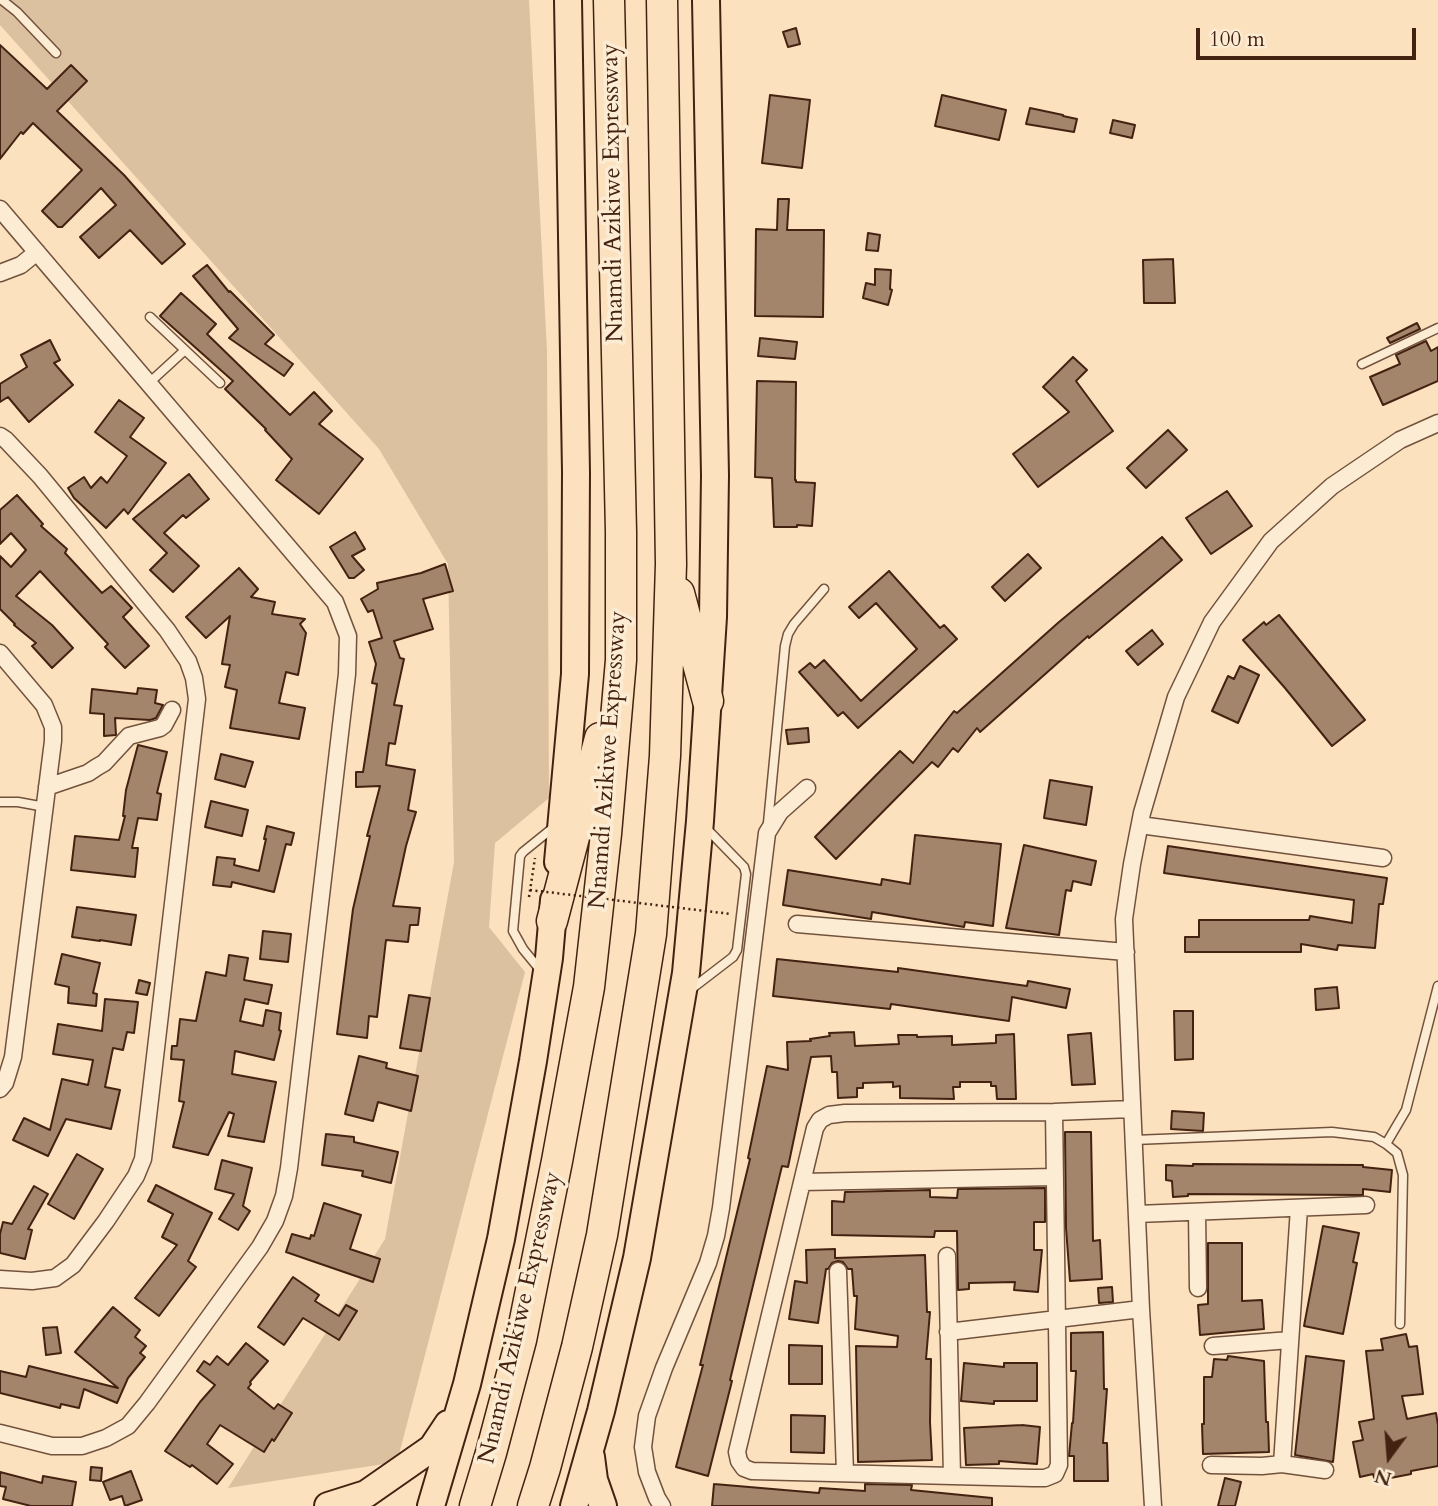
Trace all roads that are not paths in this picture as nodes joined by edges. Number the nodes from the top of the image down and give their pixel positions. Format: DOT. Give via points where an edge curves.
graph roads {
  1 [pos="2,0"];
  2 [pos="568,0"];
  3 [pos="610,0"];
  4 [pos="662,0"];
  5 [pos="706,0"];
  6 [pos="56,53"];
  7 [pos="0,209"];
  8 [pos="37,252"];
  9 [pos="0,273"];
  10 [pos="150,317"];
  11 [pos="1438,328"];
  12 [pos="184,350"];
  13 [pos="1362,364"];
  14 [pos="149,383"];
  15 [pos="220,383"];
  16 [pos="1438,423"];
  17 [pos="0,436"];
  18 [pos="671,564"];
  19 [pos="824,589"];
  20 [pos="0,653"];
  21 [pos="621,660"];
  22 [pos="708,701"];
  23 [pos="172,710"];
  24 [pos="47,787"];
  25 [pos="807,788"];
  26 [pos="0,802"];
  27 [pos="45,807"];
  28 [pos="562,821"];
  29 [pos="700,821"];
  30 [pos="1140,824"];
  31 [pos="767,833"];
  32 [pos="1383,858"];
  33 [pos="552,921"];
  34 [pos="797,924"];
  35 [pos="1126,952"];
  36 [pos="546,978"];
  37 [pos="1438,986"];
  38 [pos="682,996"];
  39 [pos="0,1090"];
  40 [pos="1132,1109"];
  41 [pos="1054,1112"];
  42 [pos="1134,1140"];
  43 [pos="1386,1144"];
  44 [pos="1055,1177"];
  45 [pos="802,1182"];
  46 [pos="1366,1205"];
  47 [pos="1299,1208"];
  48 [pos="1198,1212"];
  49 [pos="1137,1214"];
  50 [pos="947,1256"];
  51 [pos="838,1271"];
  52 [pos="0,1279"];
  53 [pos="1198,1288"];
  54 [pos="1141,1309"];
  55 [pos="1058,1319"];
  56 [pos="1400,1324"];
  57 [pos="948,1332"];
  58 [pos="1290,1340"];
  59 [pos="1213,1346"];
  60 [pos="461,1405"];
  61 [pos="0,1433"];
  62 [pos="590,1450"];
  63 [pos="1282,1464"];
  64 [pos="1211,1465"];
  65 [pos="1325,1470"];
  66 [pos="845,1473"];
  67 [pos="952,1476"];
  68 [pos="328,1506"];
  69 [pos="431,1506"];
  70 [pos="475,1506"];
  71 [pos="533,1506"];
  72 [pos="574,1506"];
  73 [pos="603,1506"];
  74 [pos="662,1506"];
  75 [pos="1153,1506"];
  1 -- 6 [label="lane"];
  2 -- 28 [label="highway, Nnamdi Azikiwe Expressway" via="575,661"];
  3 -- 21 [label="highway, Nnamdi Azikiwe Expressway"];
  4 -- 18 [label="highway, Nnamdi Azikiwe Expressway"];
  5 -- 22 [label="highway" via="715,475"];
  7 -- 8 [label="street"];
  8 -- 9 [label="street"];
  8 -- 14 [label="street"];
  10 -- 12 [label="lane"];
  11 -- 13 [label="lane"];
  12 -- 14 [label="lane"];
  12 -- 15 [label="lane"];
  14 -- 61 [label="street" via="335,602 348,636 289,1168 275,1221 260,1247 128,1426 82,1446 52,1446"];
  16 -- 30 [label="street" via="1400,440 1332,486 1271,541 1212,622 1176,697"];
  17 -- 52 [label="street" via="40,476 167,631 188,662 197,699 143,1159 74,1265 55,1278"];
  18 -- 22 [label="highway"];
  18 -- 71 [label="highway, Nnamdi Azikiwe Expressway" via="665,756 649,948 602,1235"];
  19 -- 31 [label="lane" via="794,624 785,646"];
  20 -- 24 [label="street" via="50,717 53,741"];
  21 -- 33 [label="highway"];
  21 -- 70 [label="highway, Nnamdi Azikiwe Expressway" via="589,988 521,1340"];
  22 -- 29 [label="highway"];
  23 -- 24 [label="street" via="160,728 129,736 88,773"];
  24 -- 27 [label="street"];
  25 -- 31 [label="street" via="780,812"];
  26 -- 27 [label="lane"];
  27 -- 39 [label="street" via="13,1057"];
  28 -- 33 [label="highway, Nnamdi Azikiwe Expressway"];
  28 -- 36 [label="lane" via="520,856 513,931"];
  29 -- 38 [label="highway"];
  29 -- 38 [label="lane" via="746,874 737,950"];
  30 -- 32 [label="street"];
  30 -- 35 [label="street" via="1124,919"];
  31 -- 74 [label="street" via="716,1236 647,1416 643,1447 647,1472"];
  33 -- 36 [label="highway, Nnamdi Azikiwe Expressway"];
  34 -- 35 [label="street"];
  35 -- 40 [label="street"];
  36 -- 60 [label="highway, Nnamdi Azikiwe Expressway" via="501,1239"];
  37 -- 43 [label="lane" via="1406,1110"];
  38 -- 62 [label="highway" via="637,1258"];
  40 -- 41 [label="street"];
  40 -- 42 [label="street"];
  41 -- 44 [label="street"];
  41 -- 45 [label="street" via="829,1115 815,1128"];
  42 -- 43 [label="lane" via="1332,1132 1374,1137"];
  42 -- 49 [label="street"];
  43 -- 56 [label="lane" via="1397,1153 1403,1175"];
  44 -- 45 [label="street"];
  44 -- 55 [label="street"];
  45 -- 66 [label="street" via="737,1452 744,1468 752,1471"];
  46 -- 47 [label="street"];
  47 -- 48 [label="street"];
  47 -- 58 [label="street"];
  48 -- 49 [label="street"];
  48 -- 53 [label="street"];
  49 -- 54 [label="street"];
  50 -- 57 [label="street"];
  51 -- 66 [label="street"];
  54 -- 55 [label="street"];
  54 -- 75 [label="street"];
  55 -- 57 [label="street"];
  55 -- 67 [label="street" via="1059,1465 1055,1474 1045,1478"];
  57 -- 67 [label="street"];
  58 -- 59 [label="street"];
  58 -- 63 [label="street"];
  60 -- 68 [label="highway" via="432,1448 366,1494"];
  60 -- 69 [label="highway, Nnamdi Azikiwe Expressway"];
  62 -- 72 [label="highway"];
  62 -- 73 [label="highway"];
  63 -- 64 [label="street"];
  63 -- 65 [label="street"];
  66 -- 67 [label="street"];
}
